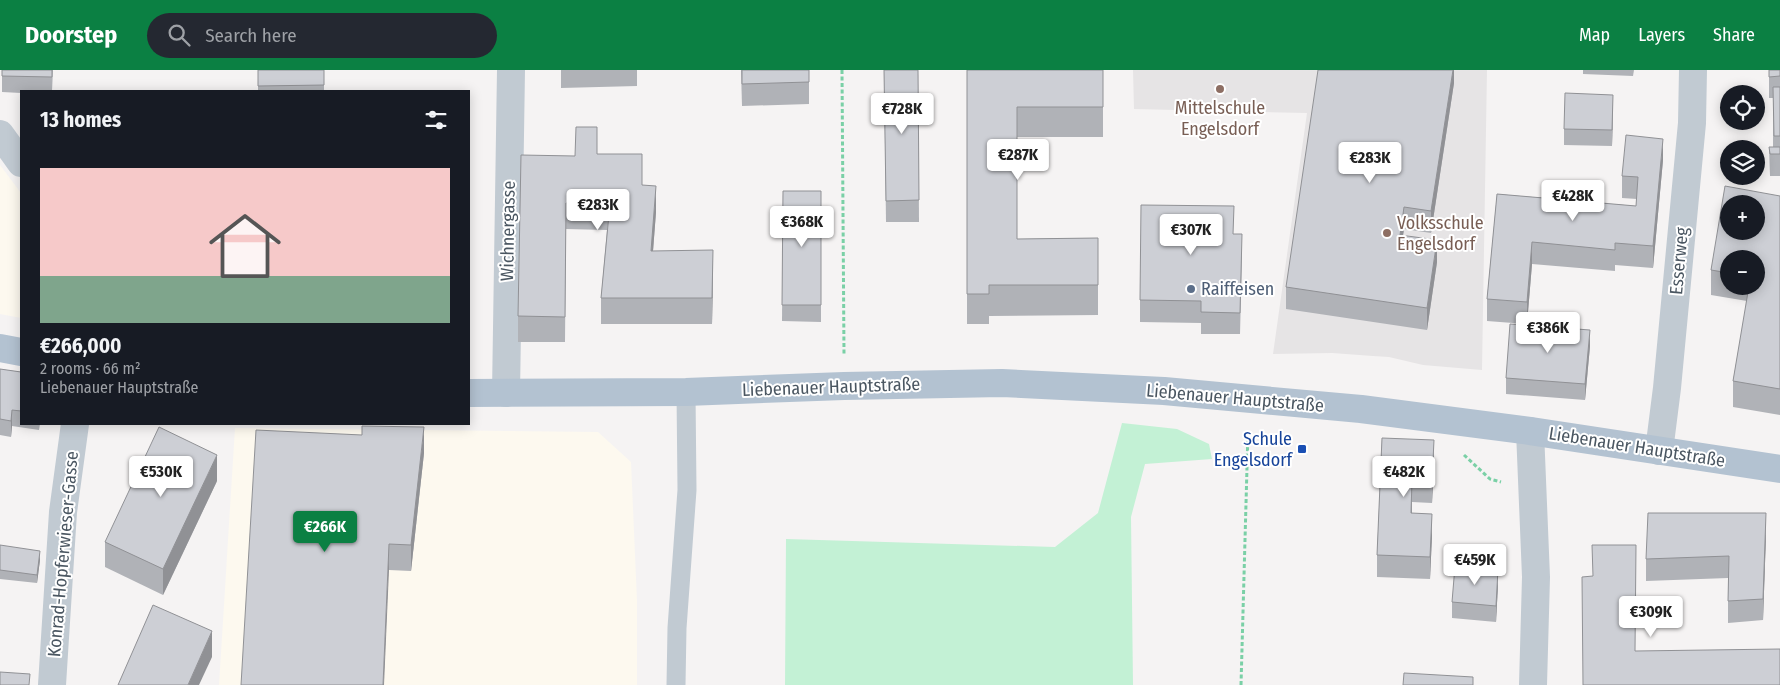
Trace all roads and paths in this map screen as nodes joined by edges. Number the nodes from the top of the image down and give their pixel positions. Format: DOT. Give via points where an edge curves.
graph roads {
  1 [pos="511,70"];
  2 [pos="842,70"];
  3 [pos="1693,70"];
  4 [pos="0,134"];
  5 [pos="20,162"];
  6 [pos="0,348"];
  7 [pos="20,352"];
  8 [pos="844,386"];
  9 [pos="686,392"];
  10 [pos="470,393"];
  11 [pos="506,393"];
  12 [pos="1249,400"];
  13 [pos="1453,422"];
  14 [pos="75,425"];
  15 [pos="1530,431"];
  16 [pos="1659,451"];
  17 [pos="1780,469"];
  18 [pos="1532,491"];
  19 [pos="52,685"];
  20 [pos="676,685"];
  21 [pos="1241,685"];
  22 [pos="1533,685"];
  1 -- 11 [label="street, Wichnergasse"];
  2 -- 8 [label="path"];
  3 -- 16 [label="street, Esserweg" via="1692,123"];
  4 -- 5 [label="street"];
  6 -- 7 [label="main road"];
  8 -- 9 [label="main road, Liebenauer Hauptstraße"];
  8 -- 12 [label="main road, Liebenauer Hauptstraße" via="1002,383"];
  9 -- 11 [label="main road, Liebenauer Hauptstraße"];
  9 -- 20 [label="lane" via="687,490"];
  10 -- 11 [label="main road, Liebenauer Hauptstraße"];
  12 -- 13 [label="main road, Liebenauer Hauptstraße" via="1360,409"];
  12 -- 21 [label="path"];
  13 -- 15 [label="main road, Liebenauer Hauptstraße"];
  13 -- 18 [label="path" via="1463,454 1490,479"];
  14 -- 19 [label="street, Konrad-Hopferwieser-Gasse" via="64,512"];
  15 -- 16 [label="main road, Liebenauer Hauptstraße"];
  15 -- 18 [label="street"];
  16 -- 17 [label="main road, Liebenauer Hauptstraße"];
  18 -- 22 [label="street" via="1536,577"];
}
